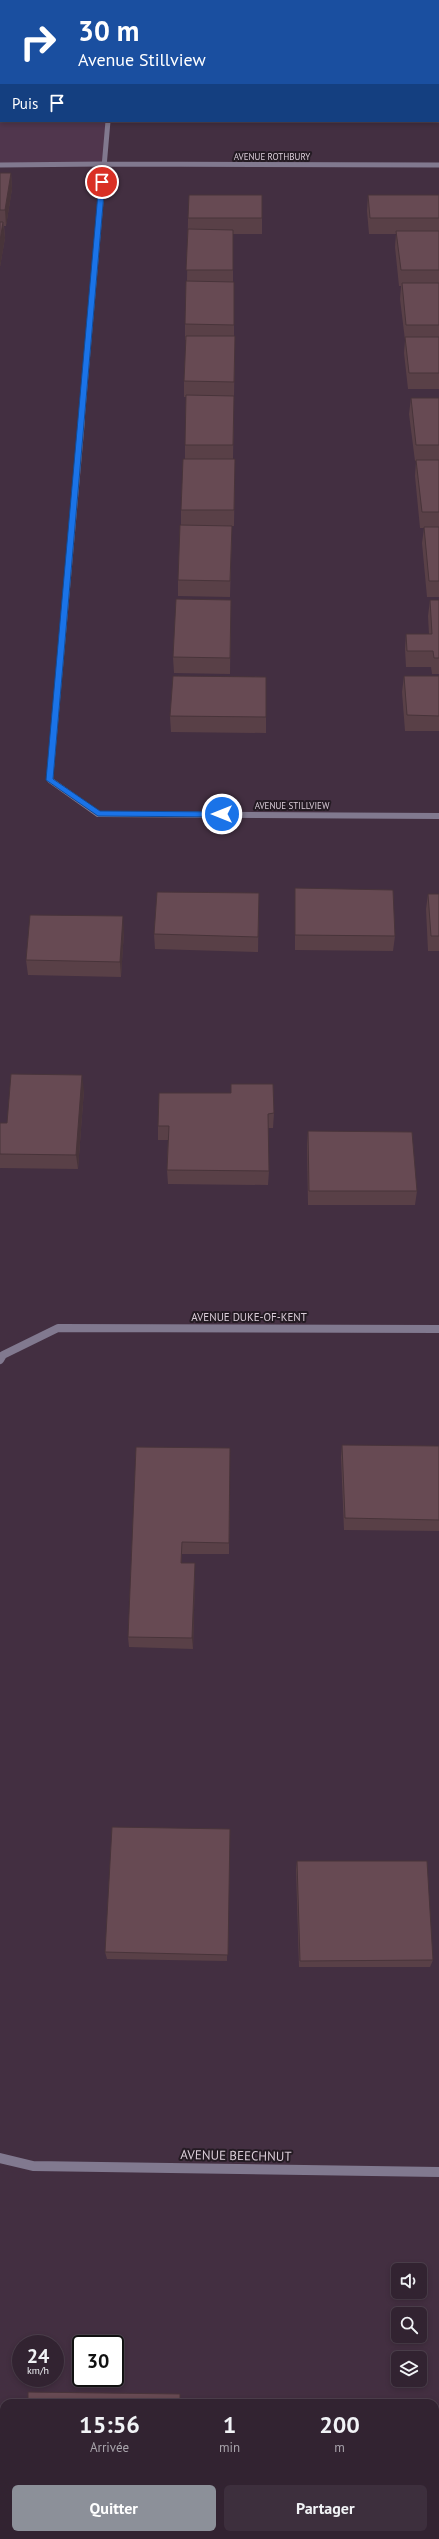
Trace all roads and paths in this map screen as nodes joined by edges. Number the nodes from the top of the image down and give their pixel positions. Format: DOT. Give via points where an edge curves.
graph roads {
  1 [pos="108,122"];
  2 [pos="0,164"];
  3 [pos="105,164"];
  4 [pos="439,165"];
  5 [pos="439,816"];
  6 [pos="439,1329"];
  7 [pos="0,1360"];
  8 [pos="0,2158"];
  9 [pos="439,2172"];
  1 -- 3 [label="street, AVENUE STILLVIEW"];
  2 -- 3 [label="street, AVENUE ROTHBURY"];
  3 -- 4 [label="street, AVENUE ROTHBURY"];
  3 -- 5 [label="street, AVENUE STILLVIEW" via="50,780 98,814"];
  6 -- 7 [label="street, AVENUE DUKE-OF-KENT" via="58,1328 3,1355"];
  8 -- 9 [label="street, AVENUE BEECHNUT" via="33,2166"];
}
